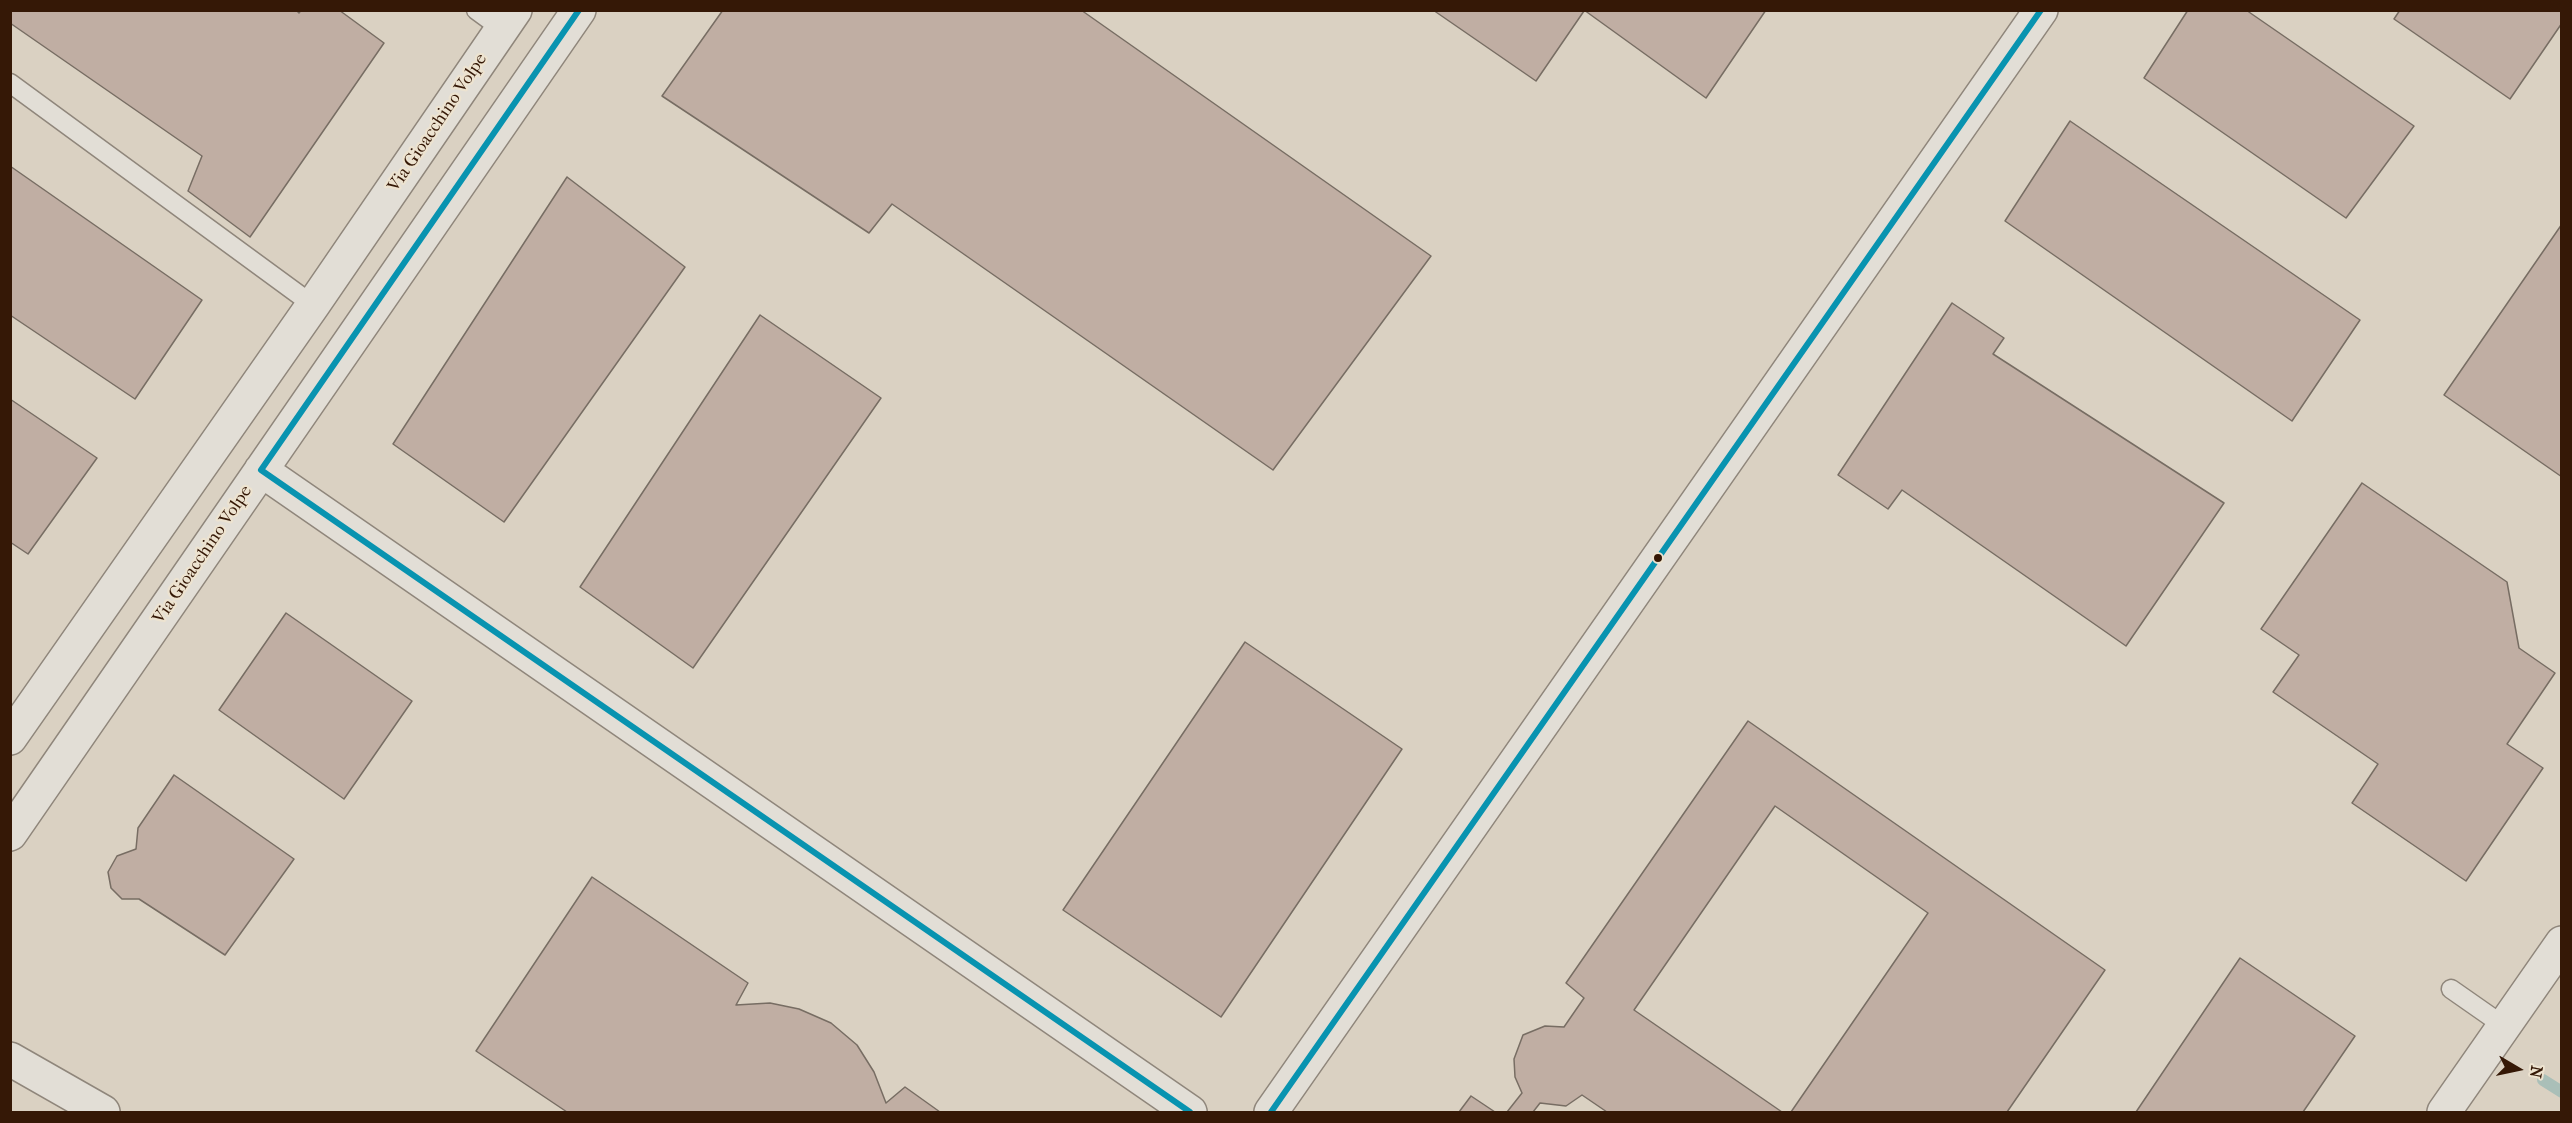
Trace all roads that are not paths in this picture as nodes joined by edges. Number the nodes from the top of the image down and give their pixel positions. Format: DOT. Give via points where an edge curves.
graph roads {
  1 [pos="579,10"];
  2 [pos="2041,10"];
  3 [pos="498,17"];
  4 [pos="10,83"];
  5 [pos="313,305"];
  6 [pos="261,470"];
  7 [pos="10,738"];
  8 [pos="10,834"];
  9 [pos="2562,943"];
  10 [pos="2451,990"];
  11 [pos="2504,1026"];
  12 [pos="10,1059"];
  13 [pos="103,1113"];
  14 [pos="1190,1113"];
  15 [pos="1271,1113"];
  16 [pos="2444,1113"];
  1 -- 6 [label="street, Via Gioacchino Volpe"];
  2 -- 15 [label="street"];
  3 -- 5 [label="street, Via Gioacchino Volpe"];
  4 -- 5 [label="lane"];
  5 -- 7 [label="street, Via Gioacchino Volpe"];
  6 -- 8 [label="street, Via Gioacchino Volpe"];
  6 -- 14 [label="street"];
  9 -- 11 [label="street"];
  10 -- 11 [label="lane"];
  11 -- 16 [label="street"];
  12 -- 13 [label="street"];
}
